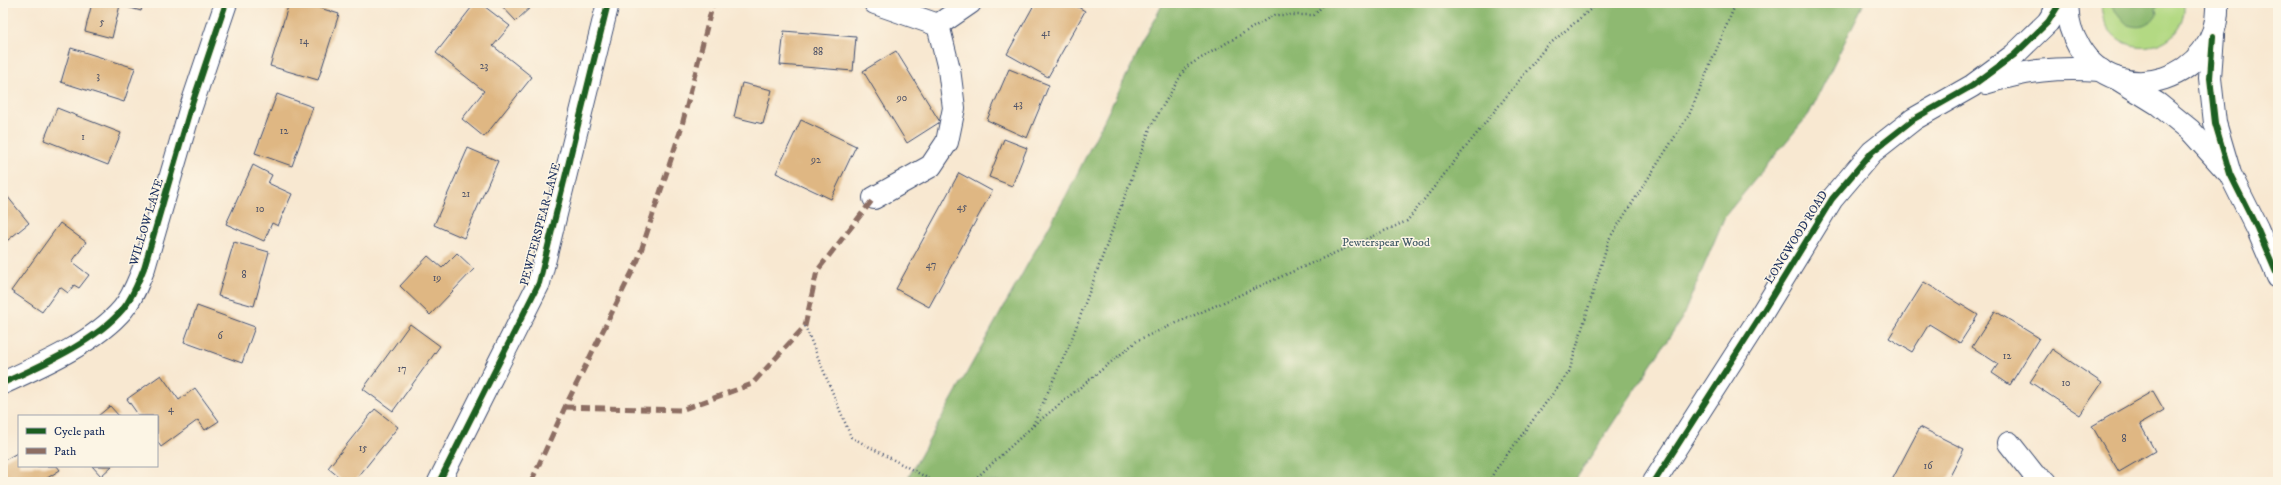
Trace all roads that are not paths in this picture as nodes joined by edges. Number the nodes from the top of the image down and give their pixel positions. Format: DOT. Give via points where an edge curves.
graph roads {
  1 [pos="226,3"];
  2 [pos="608,3"];
  3 [pos="875,3"];
  4 [pos="970,3"];
  5 [pos="2060,3"];
  6 [pos="2068,3"];
  7 [pos="2217,3"];
  8 [pos="2232,3"];
  9 [pos="938,25"];
  10 [pos="2213,33"];
  11 [pos="2108,74"];
  12 [pos="1972,86"];
  13 [pos="2230,174"];
  14 [pos="874,198"];
  15 [pos="2278,277"];
  16 [pos="3,383"];
  17 [pos="2009,443"];
  18 [pos="2038,480"];
  19 [pos="439,482"];
  20 [pos="1654,482"];
  1 -- 16 [label="street, WILLOW LANE" via="135,290 122,309 106,325 39,366"];
  2 -- 19 [label="street, PEWTERSPEAR LANE" via="539,282"];
  3 -- 9 [label="street"];
  4 -- 9 [label="street"];
  5 -- 12 [label="street, LONGWOOD ROAD" via="2048,22 2014,55"];
  6 -- 11 [label="street" via="2067,12 2072,35 2084,55"];
  7 -- 10 [label="street" via="2218,16"];
  8 -- 10 [label="street, LONGWOOD ROAD"];
  9 -- 14 [label="street" via="949,69 954,108 947,142 931,166"];
  10 -- 11 [label="street, LONGWOOD ROAD" via="2202,53 2183,71 2158,81 2132,82"];
  10 -- 13 [label="street" via="2210,78 2212,101 2215,123"];
  11 -- 12 [label="street, LONGWOOD ROAD" via="2064,68 2020,73"];
  11 -- 13 [label="street" via="2158,104 2190,130"];
  12 -- 20 [label="street, LONGWOOD ROAD" via="1914,119 1872,152 1832,199"];
  13 -- 15 [label="street" via="2258,228"];
  17 -- 18 [label="street"];
}
